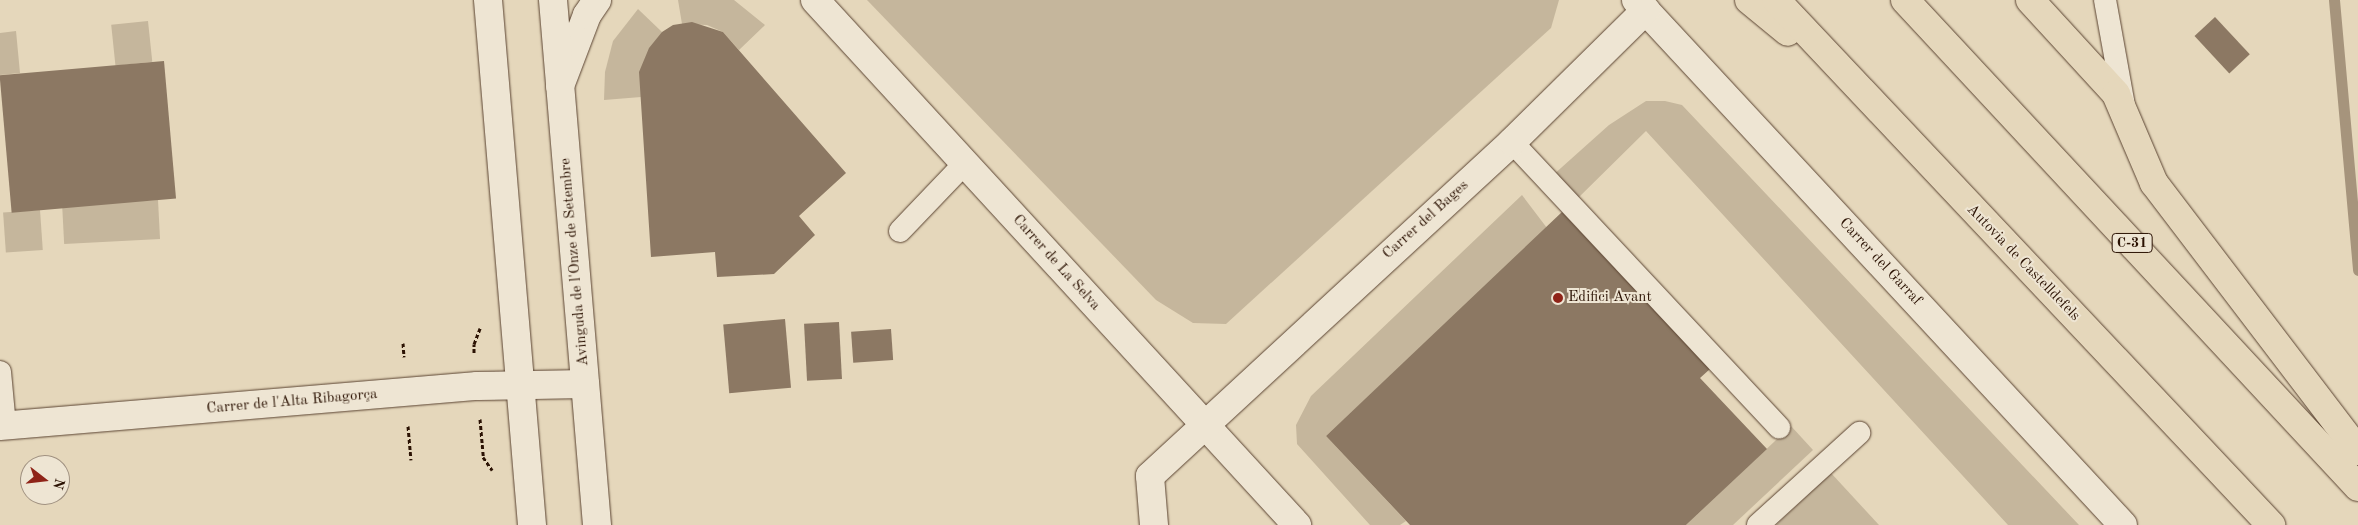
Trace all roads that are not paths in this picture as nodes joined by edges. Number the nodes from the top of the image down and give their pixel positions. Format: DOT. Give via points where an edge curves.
graph roads {
  1 [pos="488,0"];
  2 [pos="553,0"];
  3 [pos="597,0"];
  4 [pos="816,0"];
  5 [pos="1749,0"];
  6 [pos="1776,0"];
  7 [pos="1905,0"];
  8 [pos="2030,0"];
  9 [pos="2105,0"];
  10 [pos="1641,5"];
  11 [pos="560,86"];
  12 [pos="1855,87"];
  13 [pos="2125,110"];
  14 [pos="1512,142"];
  15 [pos="966,162"];
  16 [pos="900,231"];
  17 [pos="0,372"];
  18 [pos="520,383"];
  19 [pos="585,384"];
  20 [pos="1202,425"];
  21 [pos="2,426"];
  22 [pos="1779,427"];
  23 [pos="1859,433"];
  24 [pos="2358,451"];
  25 [pos="2358,487"];
  26 [pos="532,525"];
  27 [pos="597,525"];
  28 [pos="1154,525"];
  29 [pos="1297,525"];
  30 [pos="1758,525"];
  31 [pos="2123,525"];
  32 [pos="2271,525"];
  1 -- 18 [label="street"];
  2 -- 11 [label="street, Avinguda de l'Onze de Setembre"];
  3 -- 11 [label="street" via="587,15"];
  4 -- 15 [label="street, Carrer de La Selva"];
  5 -- 12 [label="highway"];
  6 -- 12 [label="highway, Autovia de Castelldefels"];
  7 -- 25 [label="highway, C-31"];
  8 -- 13 [label="highway" via="2116,94"];
  9 -- 13 [label="lane"];
  10 -- 14 [label="street, Carrer del Bages"];
  10 -- 31 [label="street, Carrer del Garraf"];
  11 -- 19 [label="street, Avinguda de l'Onze de Setembre"];
  12 -- 32 [label="highway, Autovia de Castelldefels"];
  13 -- 24 [label="highway" via="2154,184"];
  14 -- 20 [label="street, Carrer del Bages"];
  14 -- 22 [label="lane"];
  15 -- 16 [label="lane"];
  15 -- 20 [label="street, Carrer de La Selva"];
  17 -- 21 [label="lane"];
  18 -- 19 [label="street, Carrer de l'Alta Ribagorça"];
  18 -- 21 [label="street, Carrer de l'Alta Ribagorça"];
  18 -- 26 [label="street"];
  19 -- 27 [label="street, Avinguda de l'Onze de Setembre"];
  20 -- 28 [label="street, Carrer del Bages" via="1150,476"];
  20 -- 29 [label="street, Carrer de La Selva"];
  23 -- 30 [label="lane"];
}
